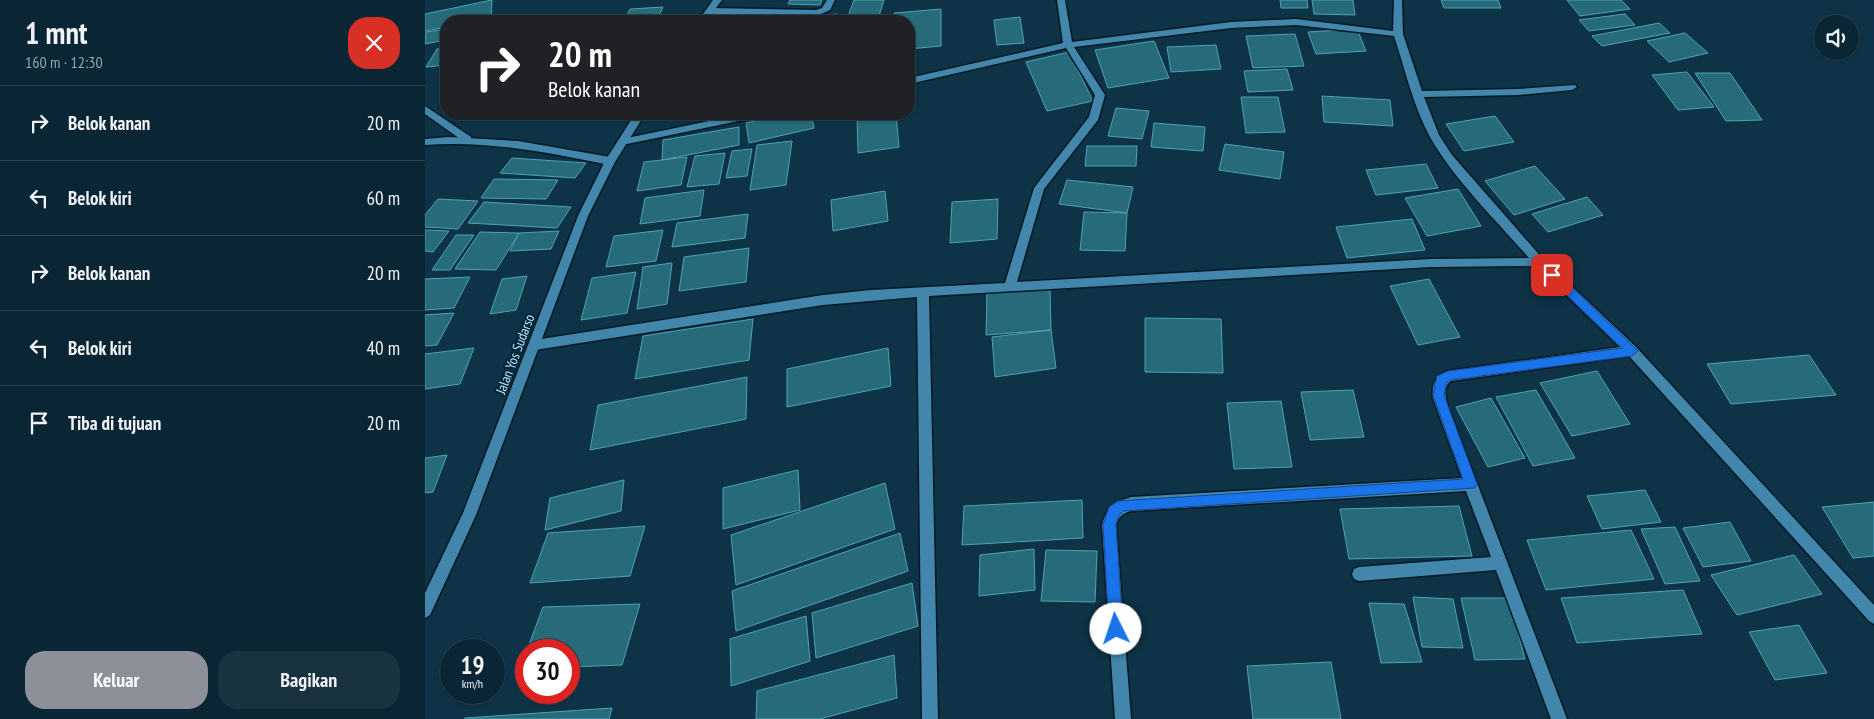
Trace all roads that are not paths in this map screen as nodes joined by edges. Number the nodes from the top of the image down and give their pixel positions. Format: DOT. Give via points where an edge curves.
graph roads {
  1 [pos="718,0"];
  2 [pos="831,0"];
  3 [pos="1061,0"];
  4 [pos="1398,0"];
  5 [pos="710,11"];
  6 [pos="707,15"];
  7 [pos="1398,34"];
  8 [pos="1068,45"];
  9 [pos="915,80"];
  10 [pos="1572,87"];
  11 [pos="1418,94"];
  12 [pos="425,109"];
  13 [pos="440,120"];
  14 [pos="440,120"];
  15 [pos="637,120"];
  16 [pos="729,120"];
  17 [pos="467,139"];
  18 [pos="425,142"];
  19 [pos="622,142"];
  20 [pos="610,161"];
  21 [pos="1539,262"];
  22 [pos="1010,287"];
  23 [pos="923,292"];
  24 [pos="535,345"];
  25 [pos="1632,351"];
  26 [pos="1471,484"];
  27 [pos="1501,563"];
  28 [pos="1359,574"];
  29 [pos="425,610"];
  30 [pos="1874,616"];
  31 [pos="931,719"];
  32 [pos="1123,719"];
  33 [pos="1559,719"];
  1 -- 5 [label="street"];
  2 -- 5 [label="street" via="826,10 816,12"];
  3 -- 8 [label="street"];
  4 -- 7 [label="street"];
  5 -- 6 [label="street"];
  7 -- 8 [label="street" via="1295,22 1231,25"];
  7 -- 11 [label="street"];
  8 -- 9 [label="street"];
  8 -- 22 [label="street" via="1096,86 1099,104 1094,118 1039,188"];
  10 -- 11 [label="street" via="1518,92"];
  11 -- 21 [label="street" via="1434,135 1448,158"];
  12 -- 14 [label="street"];
  13 -- 17 [label="street"];
  15 -- 19 [label="street, Jalan Yos Sudarso"];
  16 -- 19 [label="street"];
  17 -- 18 [label="street"];
  17 -- 20 [label="street"];
  19 -- 20 [label="street, Jalan Yos Sudarso"];
  20 -- 24 [label="street, Jalan Yos Sudarso" via="583,216"];
  21 -- 22 [label="street" via="1431,263"];
  21 -- 25 [label="street"];
  22 -- 23 [label="street"];
  23 -- 24 [label="street" via="823,300"];
  23 -- 31 [label="street"];
  24 -- 29 [label="street, Jalan Yos Sudarso" via="469,515"];
  25 -- 26 [label="street" via="1448,376 1441,380 1439,395"];
  25 -- 30 [label="street"];
  26 -- 27 [label="street"];
  26 -- 32 [label="street" via="1131,504 1118,508 1110,517 1110,533"];
  27 -- 28 [label="street"];
  27 -- 33 [label="street"];
}
